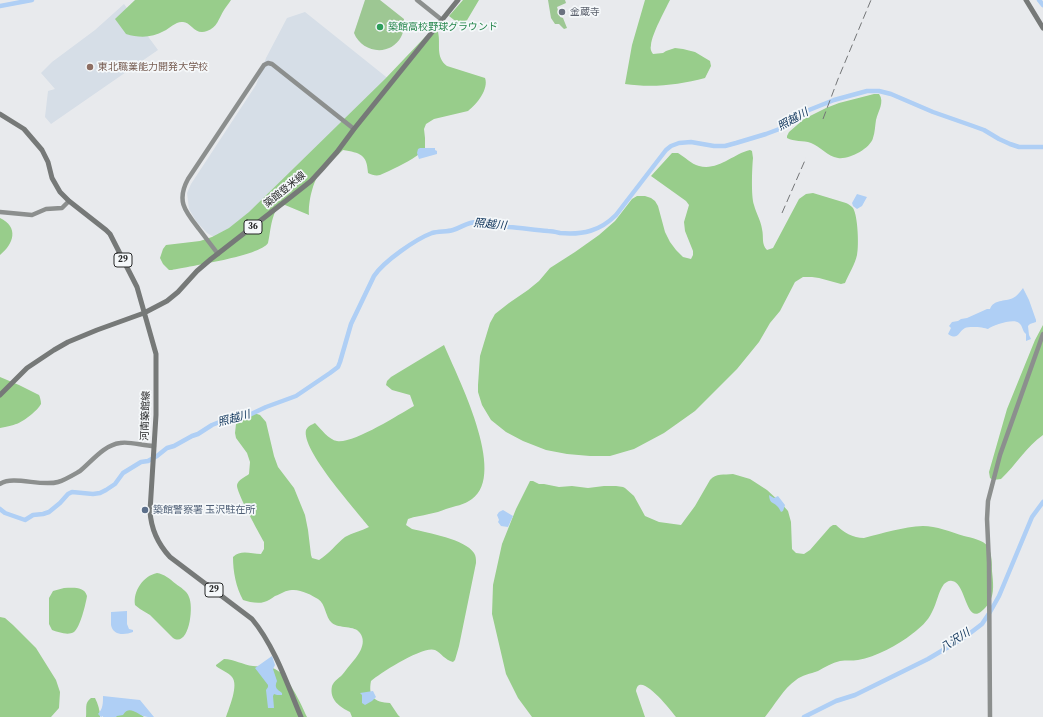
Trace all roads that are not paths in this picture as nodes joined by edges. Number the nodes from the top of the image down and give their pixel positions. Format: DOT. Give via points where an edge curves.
graph roads {
  1 [pos="417,0"];
  2 [pos="458,0"];
  3 [pos="1026,0"];
  4 [pos="442,20"];
  5 [pos="1043,28"];
  6 [pos="0,114"];
  7 [pos="354,129"];
  8 [pos="69,201"];
  9 [pos="0,212"];
  10 [pos="218,254"];
  11 [pos="144,313"];
  12 [pos="1043,334"];
  13 [pos="0,395"];
  14 [pos="154,448"];
  15 [pos="0,484"];
  16 [pos="301,717"];
  17 [pos="990,717"];
  1 -- 4 [label="street"];
  2 -- 4 [label="main road, 築館登米線 / 36"];
  3 -- 5 [label="main road"];
  4 -- 7 [label="main road, 築館登米線 / 36"];
  6 -- 8 [label="main road, 河南築館線 / 29" via="24,129 42,150 55,186"];
  7 -- 10 [label="main road, 築館登米線 / 36" via="311,181"];
  7 -- 10 [label="street" via="272,64 264,65 188,179 183,193 182,201 187,214"];
  8 -- 9 [label="street" via="62,208 46,209 32,215"];
  8 -- 11 [label="main road, 河南築館線 / 29" via="110,234 137,287"];
  10 -- 11 [label="main road, 築館登米線 / 36" via="167,301"];
  11 -- 13 [label="main road, 築館登米線 / 36" via="68,342 27,368"];
  11 -- 14 [label="main road, 河南築館線 / 29" via="156,354"];
  12 -- 17 [label="street" via="1002,449 988,501"];
  14 -- 15 [label="street" via="116,444 70,477 57,482 44,484 12,481"];
  14 -- 16 [label="main road, 河南築館線 / 29" via="150,511 156,538 170,557 245,613 258,626 276,659"];
}
